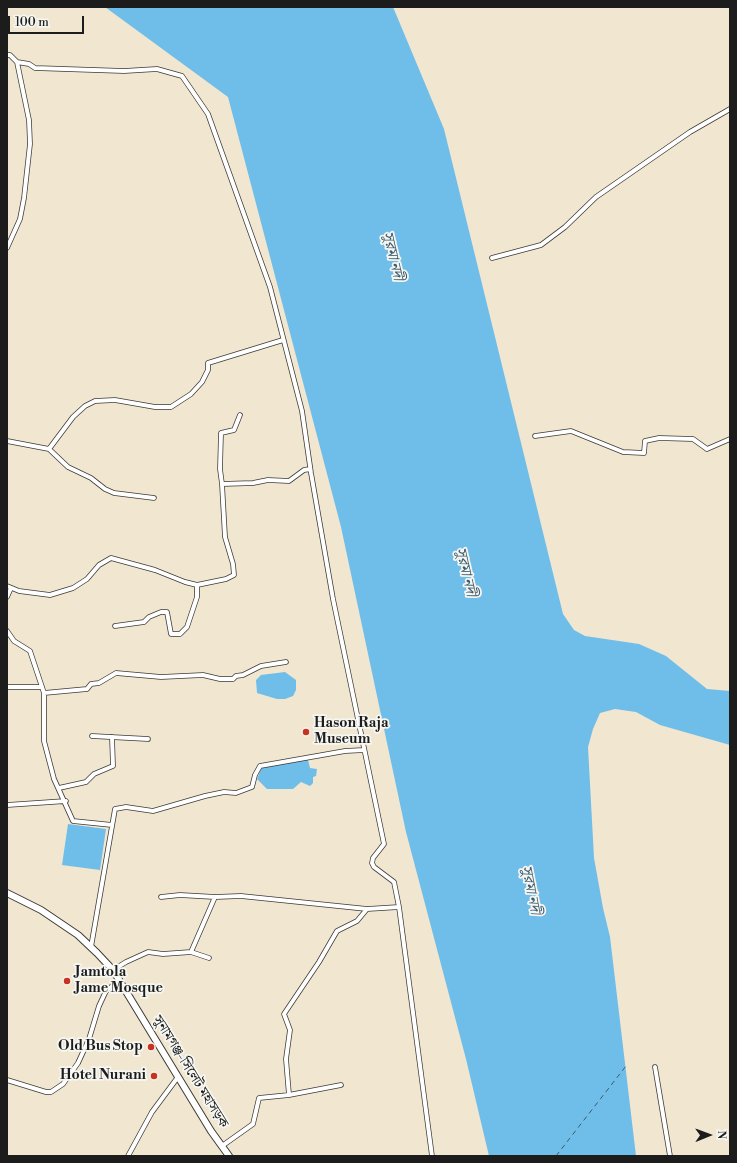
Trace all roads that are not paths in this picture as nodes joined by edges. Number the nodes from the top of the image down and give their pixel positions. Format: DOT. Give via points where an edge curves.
graph roads {
  1 [pos="7,55"];
  2 [pos="17,62"];
  3 [pos="730,109"];
  4 [pos="7,248"];
  5 [pos="492,258"];
  6 [pos="284,340"];
  7 [pos="240,415"];
  8 [pos="535,436"];
  9 [pos="730,439"];
  10 [pos="7,441"];
  11 [pos="49,448"];
  12 [pos="310,469"];
  13 [pos="222,484"];
  14 [pos="154,498"];
  15 [pos="197,585"];
  16 [pos="9,587"];
  17 [pos="7,597"];
  18 [pos="116,626"];
  19 [pos="7,631"];
  20 [pos="286,662"];
  21 [pos="7,687"];
  22 [pos="42,687"];
  23 [pos="44,693"];
  24 [pos="92,736"];
  25 [pos="112,737"];
  26 [pos="148,739"];
  27 [pos="364,750"];
  28 [pos="58,788"];
  29 [pos="66,801"];
  30 [pos="7,805"];
  31 [pos="112,825"];
  32 [pos="7,893"];
  33 [pos="161,897"];
  34 [pos="215,897"];
  35 [pos="399,907"];
  36 [pos="367,909"];
  37 [pos="91,947"];
  38 [pos="192,952"];
  39 [pos="209,958"];
  40 [pos="113,970"];
  41 [pos="120,980"];
  42 [pos="655,1067"];
  43 [pos="178,1077"];
  44 [pos="7,1080"];
  45 [pos="341,1085"];
  46 [pos="289,1095"];
  47 [pos="222,1146"];
  48 [pos="128,1156"];
  49 [pos="229,1156"];
  50 [pos="432,1156"];
  51 [pos="670,1156"];
  1 -- 2 [label="street"];
  2 -- 4 [label="street" via="29,120 30,144 20,219"];
  2 -- 6 [label="street" via="35,68 124,71 157,69 182,76 208,114 270,287"];
  3 -- 5 [label="street" via="690,132 596,197 565,227 541,245"];
  6 -- 11 [label="street" via="208,363 208,370 202,382 191,394 171,407 115,400 95,401 73,417"];
  6 -- 12 [label="street" via="302,411"];
  7 -- 13 [label="street" via="234,430 221,433"];
  8 -- 9 [label="street" via="571,431 623,452 644,453 645,441 659,438 693,439 707,449"];
  10 -- 11 [label="street"];
  11 -- 14 [label="street" via="68,467 105,488 114,492"];
  12 -- 13 [label="street" via="304,470 289,481"];
  12 -- 27 [label="street"];
  13 -- 15 [label="street" via="225,537 234,564 234,574 226,579"];
  15 -- 16 [label="street" via="111,558 73,588 50,595 19,591"];
  15 -- 18 [label="street" via="197,597 187,628 180,634 171,634 167,612 149,617 144,622"];
  16 -- 17 [label="street"];
  19 -- 22 [label="street" via="14,641 30,651"];
  20 -- 23 [label="street" via="261,666 233,679 204,675 161,677 116,673 99,683 91,684 86,689"];
  21 -- 22 [label="street"];
  22 -- 23 [label="street"];
  23 -- 28 [label="street" via="44,741"];
  24 -- 25 [label="street"];
  25 -- 26 [label="street"];
  25 -- 28 [label="street" via="112,766 94,774 86,782"];
  27 -- 31 [label="street" via="260,766 252,787 236,793 224,792 205,796 153,811 126,807 114,809"];
  27 -- 35 [label="street" via="384,844 372,858 372,863 394,882"];
  28 -- 29 [label="street"];
  29 -- 30 [label="street"];
  29 -- 31 [label="street" via="73,821"];
  31 -- 37 [label="street"];
  32 -- 37 [label="main road, সুনামগঞ্জ-সিলেট মহাসড়ক" via="42,910"];
  33 -- 34 [label="street"];
  34 -- 36 [label="street" via="241,896"];
  34 -- 38 [label="street"];
  35 -- 36 [label="street"];
  35 -- 50 [label="street"];
  36 -- 46 [label="street" via="357,921 336,930 319,962 284,1014 290,1030 286,1058"];
  37 -- 40 [label="main road, সুনামগঞ্জ-সিলেট মহাসড়ক"];
  38 -- 39 [label="street"];
  38 -- 40 [label="street" via="148,952"];
  40 -- 41 [label="main road, সুনামগঞ্জ-সিলেট মহাসড়ক"];
  41 -- 43 [label="main road, সুনামগঞ্জ-সিলেট মহাসড়ক"];
  41 -- 44 [label="street" via="106,991 98,1006 89,1039 78,1063 62,1084 51,1092 46,1092"];
  42 -- 51 [label="street"];
  43 -- 47 [label="main road, সুনামগঞ্জ-সিলেট মহাসড়ক"];
  43 -- 48 [label="street" via="152,1112"];
  45 -- 46 [label="street"];
  46 -- 47 [label="street" via="259,1098 253,1124"];
  47 -- 49 [label="main road, সুনামগঞ্জ-সিলেট মহাসড়ক"];
}
